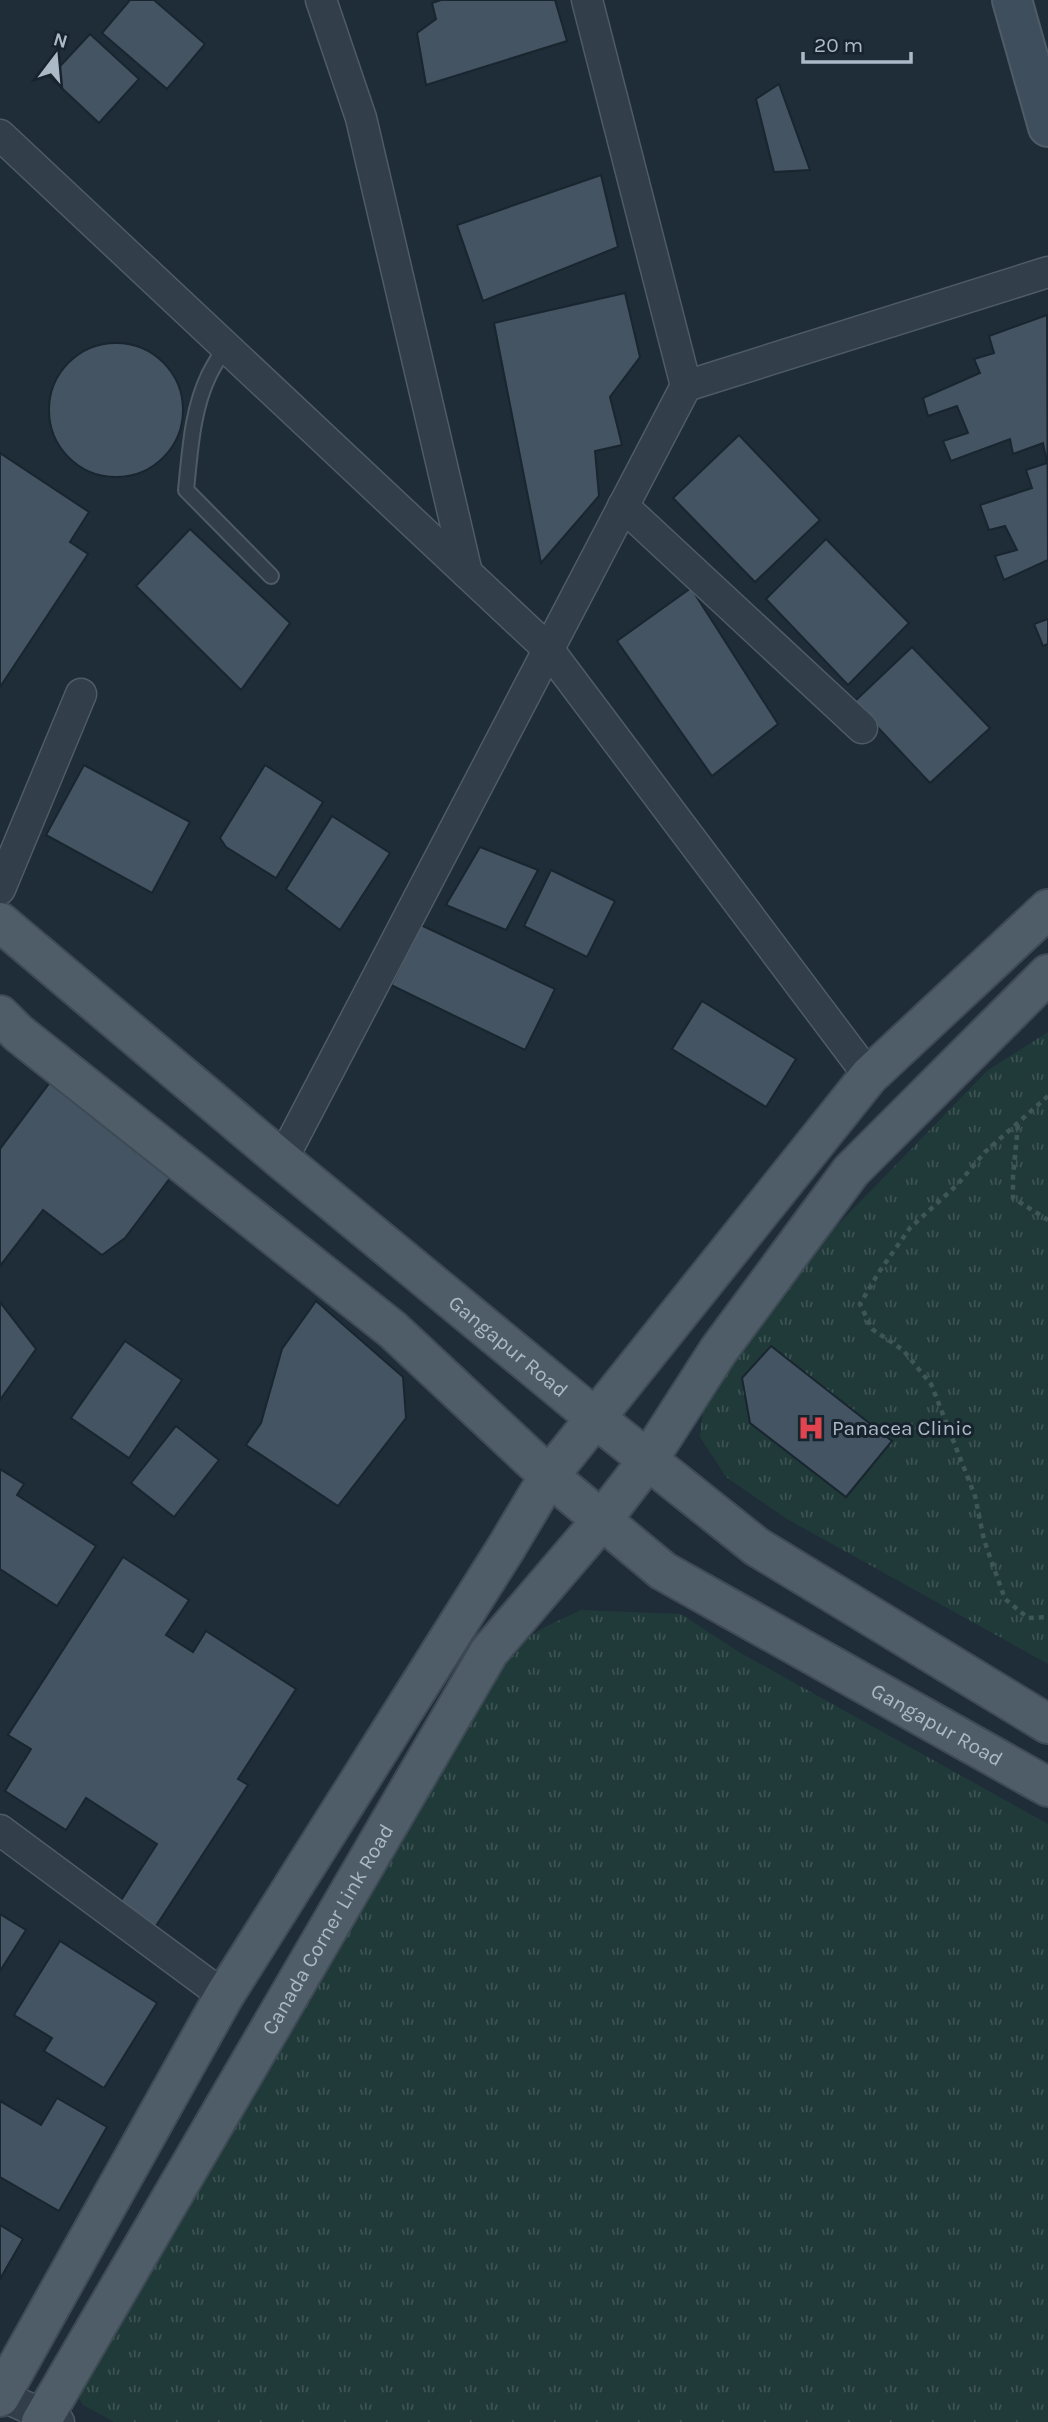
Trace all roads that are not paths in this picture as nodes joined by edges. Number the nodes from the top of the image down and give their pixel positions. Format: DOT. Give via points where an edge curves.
graph roads {
  1 [pos="321,0"];
  2 [pos="587,0"];
  3 [pos="1012,0"];
  4 [pos="1048,127"];
  5 [pos="0,135"];
  6 [pos="1048,272"];
  7 [pos="225,346"];
  8 [pos="686,387"];
  9 [pos="623,506"];
  10 [pos="467,573"];
  11 [pos="271,576"];
  12 [pos="548,649"];
  13 [pos="81,694"];
  14 [pos="862,728"];
  15 [pos="0,889"];
  16 [pos="1048,909"];
  17 [pos="0,922"];
  18 [pos="1048,974"];
  19 [pos="0,1015"];
  20 [pos="869,1076"];
  21 [pos="282,1160"];
  22 [pos="594,1417"];
  23 [pos="648,1460"];
  24 [pos="549,1476"];
  25 [pos="601,1521"];
  26 [pos="1048,1724"];
  27 [pos="1048,1787"];
  28 [pos="0,1830"];
  29 [pos="224,1996"];
  30 [pos="0,2396"];
  31 [pos="48,2420"];
  1 -- 10 [label="street" via="361,118"];
  2 -- 8 [label="street"];
  3 -- 4 [label="main road"];
  5 -- 7 [label="street"];
  6 -- 8 [label="street"];
  7 -- 10 [label="street"];
  7 -- 11 [label="lane" via="198,408 186,490"];
  8 -- 9 [label="street"];
  9 -- 12 [label="street"];
  9 -- 14 [label="street"];
  10 -- 12 [label="street"];
  12 -- 20 [label="street"];
  12 -- 21 [label="street"];
  13 -- 15 [label="street"];
  16 -- 20 [label="main road"];
  17 -- 21 [label="main road, Gangapur Road"];
  18 -- 23 [label="main road, Canada Corner Link Road" via="851,1171 718,1351"];
  19 -- 24 [label="main road, Gangapur Road" via="393,1330"];
  20 -- 22 [label="main road"];
  21 -- 22 [label="main road, Gangapur Road"];
  22 -- 23 [label="main road, Gangapur Road"];
  22 -- 24 [label="main road"];
  23 -- 25 [label="main road, Canada Corner Link Road"];
  23 -- 26 [label="main road, Gangapur Road" via="757,1547"];
  24 -- 25 [label="main road, Gangapur Road"];
  24 -- 29 [label="main road"];
  25 -- 27 [label="main road, Gangapur Road" via="663,1571"];
  25 -- 31 [label="main road, Canada Corner Link Road" via="489,1652"];
  28 -- 29 [label="street"];
  29 -- 30 [label="main road"];
  30 -- 31 [label="street"];
}
